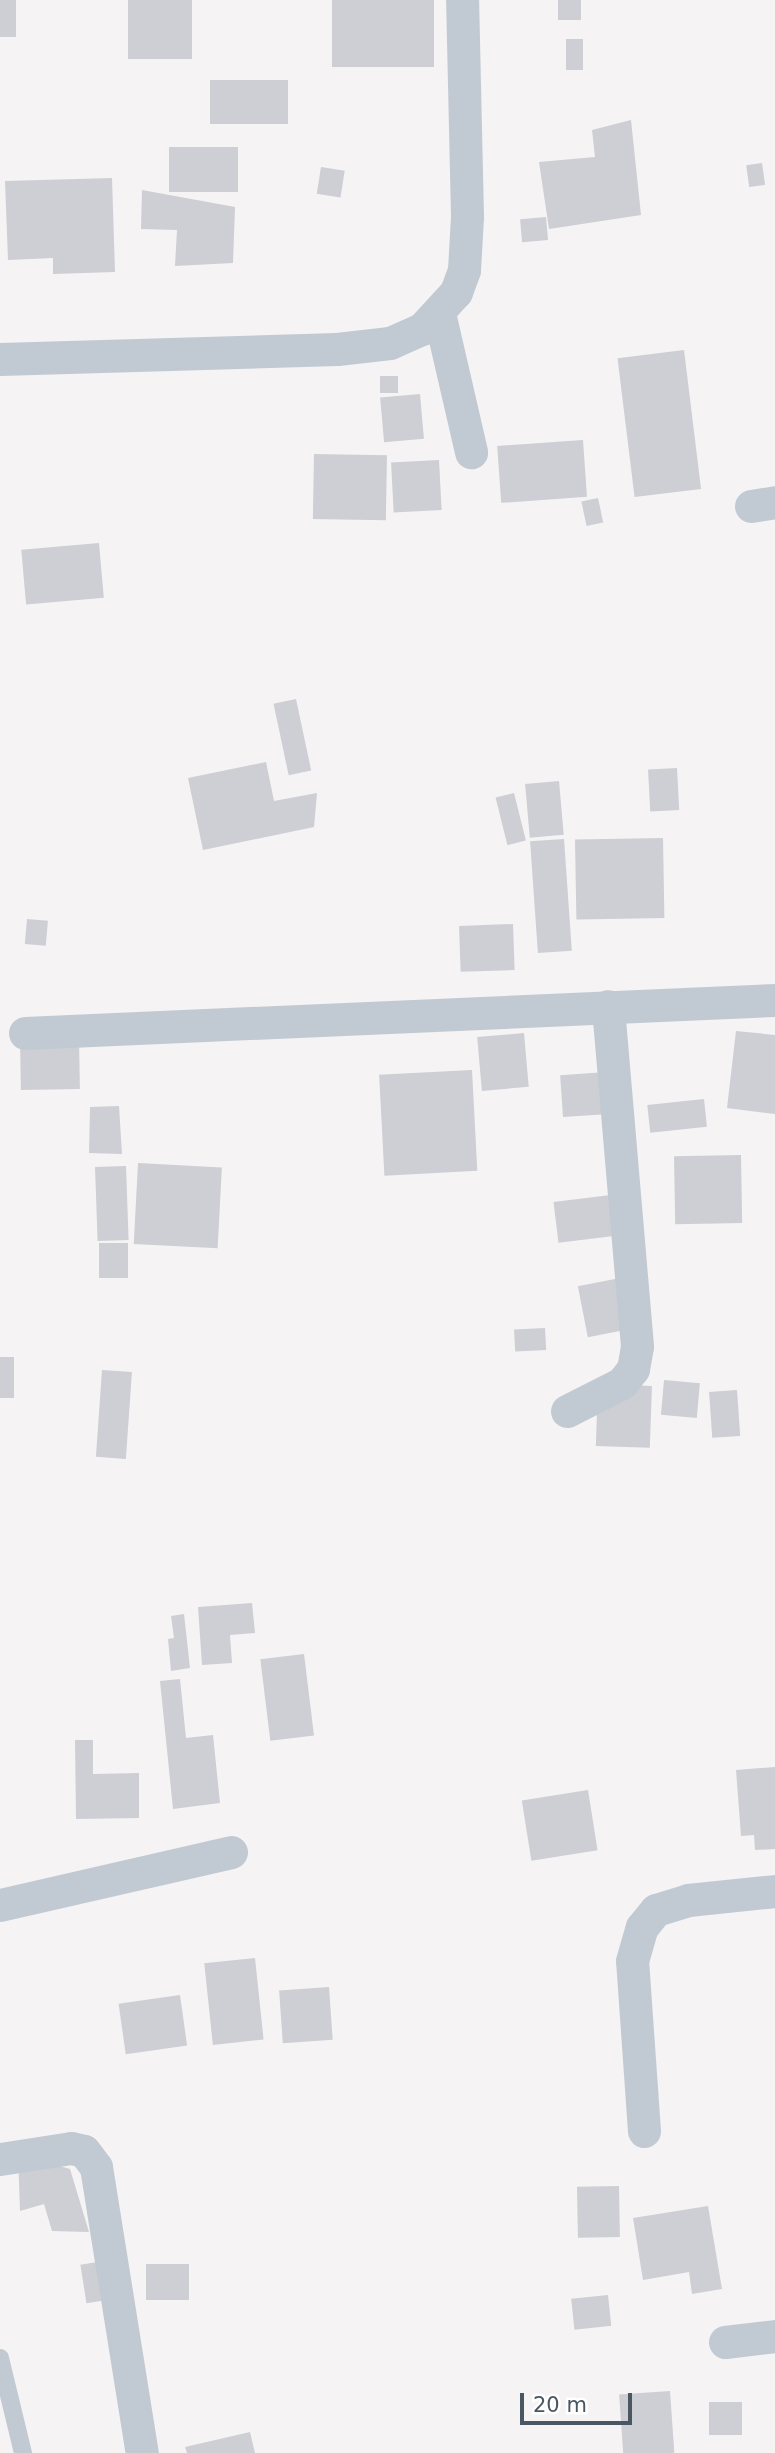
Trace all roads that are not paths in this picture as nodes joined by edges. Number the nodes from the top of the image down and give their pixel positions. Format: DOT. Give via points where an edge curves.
graph roads {
  1 [pos="462,0"];
  2 [pos="439,313"];
  3 [pos="0,359"];
  4 [pos="471,452"];
  5 [pos="775,1000"];
  6 [pos="608,1006"];
  7 [pos="24,1033"];
  8 [pos="568,1411"];
  9 [pos="231,1853"];
  10 [pos="775,1891"];
  11 [pos="0,1905"];
  12 [pos="644,2131"];
  13 [pos="0,2159"];
  14 [pos="775,2336"];
  15 [pos="725,2342"];
  16 [pos="0,2358"];
  17 [pos="23,2453"];
  18 [pos="142,2453"];
  1 -- 2 [label="street" via="466,252 456,292"];
  2 -- 3 [label="street" via="422,329 390,342 338,349"];
  2 -- 4 [label="street"];
  5 -- 6 [label="street"];
  6 -- 7 [label="street"];
  6 -- 8 [label="street" via="637,1346 633,1369 622,1383"];
  9 -- 11 [label="street"];
  10 -- 12 [label="street" via="688,1900 656,1910 642,1927 632,1962"];
  13 -- 18 [label="street" via="71,2148 84,2151 96,2167"];
  14 -- 15 [label="street"];
  16 -- 17 [label="lane"];
}
